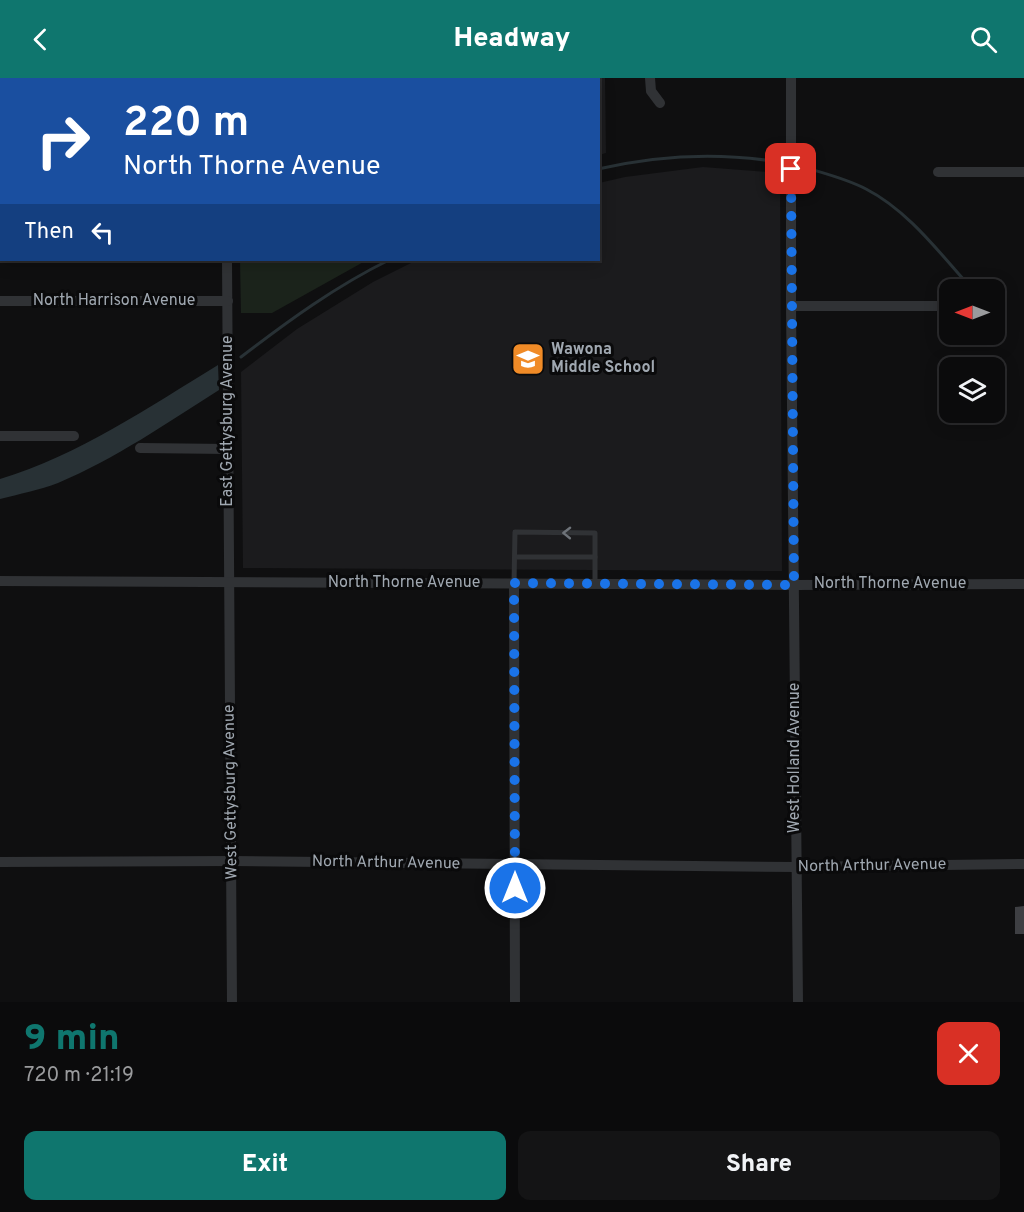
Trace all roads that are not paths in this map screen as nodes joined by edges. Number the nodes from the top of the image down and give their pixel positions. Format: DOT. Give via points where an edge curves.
graph roads {
  1 [pos="650,78"];
  2 [pos="791,78"];
  3 [pos="660,103"];
  4 [pos="938,172"];
  5 [pos="1024,172"];
  6 [pos="227,261"];
  7 [pos="0,301"];
  8 [pos="228,301"];
  9 [pos="790,306"];
  10 [pos="939,306"];
  11 [pos="0,436"];
  12 [pos="74,436"];
  13 [pos="140,448"];
  14 [pos="228,449"];
  15 [pos="514,557"];
  16 [pos="595,557"];
  17 [pos="0,581"];
  18 [pos="229,582"];
  19 [pos="514,583"];
  20 [pos="595,584"];
  21 [pos="1024,584"];
  22 [pos="794,585"];
  23 [pos="232,861"];
  24 [pos="0,862"];
  25 [pos="1024,864"];
  26 [pos="515,865"];
  27 [pos="795,867"];
  28 [pos="232,1002"];
  29 [pos="515,1002"];
  30 [pos="798,1002"];
  1 -- 3 [label="street" via="651,91"];
  2 -- 9 [label="street, West Holland Avenue"];
  4 -- 5 [label="street"];
  6 -- 8 [label="street, East Gettysburg Avenue"];
  7 -- 8 [label="street, North Harrison Avenue"];
  8 -- 14 [label="street, East Gettysburg Avenue"];
  9 -- 10 [label="street"];
  9 -- 22 [label="street, West Holland Avenue"];
  11 -- 12 [label="street"];
  13 -- 14 [label="street"];
  14 -- 18 [label="street, East Gettysburg Avenue"];
  15 -- 16 [label="lane"];
  16 -- 15 [label="lane, one-way" via="595,533 515,532"];
  15 -- 19 [label="lane"];
  16 -- 20 [label="lane"];
  17 -- 18 [label="street, North Thorne Avenue"];
  18 -- 19 [label="street, North Thorne Avenue"];
  18 -- 23 [label="street, West Gettysburg Avenue"];
  19 -- 20 [label="street, North Thorne Avenue"];
  19 -- 26 [label="street"];
  20 -- 22 [label="street, North Thorne Avenue"];
  21 -- 22 [label="street, North Thorne Avenue"];
  22 -- 27 [label="street, West Holland Avenue"];
  23 -- 24 [label="street, North Arthur Avenue"];
  23 -- 26 [label="street, North Arthur Avenue"];
  23 -- 28 [label="street, West Gettysburg Avenue"];
  25 -- 27 [label="street, North Arthur Avenue"];
  26 -- 27 [label="street, North Arthur Avenue"];
  26 -- 29 [label="street"];
  27 -- 30 [label="street, West Holland Avenue"];
}
